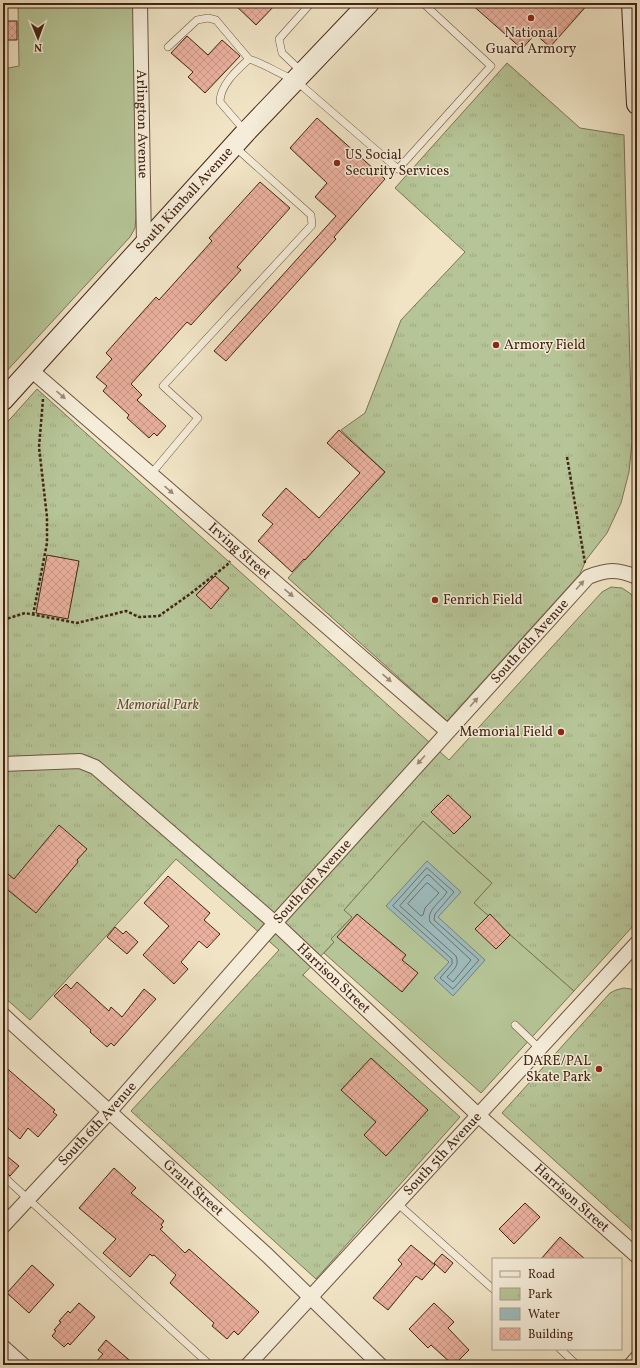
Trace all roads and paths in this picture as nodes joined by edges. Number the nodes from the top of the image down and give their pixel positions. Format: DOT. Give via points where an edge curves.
graph roads {
  1 [pos="140,3"];
  2 [pos="311,3"];
  3 [pos="369,3"];
  4 [pos="423,3"];
  5 [pos="634,8"];
  6 [pos="168,47"];
  7 [pos="249,59"];
  8 [pos="299,76"];
  9 [pos="637,104"];
  10 [pos="239,139"];
  11 [pos="144,244"];
  12 [pos="31,370"];
  13 [pos="49,385"];
  14 [pos="3,400"];
  15 [pos="567,457"];
  16 [pos="151,474"];
  17 [pos="238,548"];
  18 [pos="588,577"];
  19 [pos="637,577"];
  20 [pos="33,615"];
  21 [pos="3,620"];
  22 [pos="448,731"];
  23 [pos="3,764"];
  24 [pos="275,923"];
  25 [pos="637,943"];
  26 [pos="3,1015"];
  27 [pos="515,1025"];
  28 [pos="540,1049"];
  29 [pos="110,1111"];
  30 [pos="478,1115"];
  31 [pos="3,1176"];
  32 [pos="28,1199"];
  33 [pos="396,1203"];
  34 [pos="3,1226"];
  35 [pos="637,1256"];
  36 [pos="492,1288"];
  37 [pos="310,1297"];
  38 [pos="3,1347"];
  39 [pos="561,1350"];
  40 [pos="637,1358"];
  41 [pos="23,1365"];
  42 [pos="210,1365"];
  43 [pos="248,1365"];
  44 [pos="380,1365"];
  45 [pos="578,1365"];
  46 [pos="631,1365"];
  1 -- 11 [label="street, Arlington Avenue"];
  2 -- 8 [label="lane" via="279,39 282,53"];
  3 -- 8 [label="street, South Kimball Avenue"];
  4 -- 8 [label="lane" via="491,66 398,169"];
  5 -- 9 [label="street"];
  6 -- 7 [label="lane" via="197,20 208,18 216,20"];
  7 -- 8 [label="lane" via="262,63 279,74"];
  7 -- 10 [label="lane" via="223,88 220,96 220,102"];
  8 -- 10 [label="street, South Kimball Avenue"];
  10 -- 11 [label="street, South Kimball Avenue"];
  10 -- 16 [label="lane" via="311,215 312,225 163,386 198,418"];
  11 -- 12 [label="street, South Kimball Avenue"];
  12 -- 13 [label="street, Irving Street"];
  12 -- 14 [label="street, South Kimball Avenue"];
  13 -- 16 [label="street, Irving Street, one-way"];
  13 -- 20 [label="path" via="43,398 39,447 47,543"];
  15 -- 18 [label="path"];
  16 -- 17 [label="street, Irving Street, one-way"];
  17 -- 20 [label="path" via="227,565 159,616 139,617 126,611 77,623"];
  17 -- 22 [label="street, Irving Street, one-way"];
  18 -- 19 [label="street" via="601,572 623,571"];
  22 -- 18 [label="street, South 6th Avenue, one-way"];
  20 -- 21 [label="path" via="25,613"];
  22 -- 24 [label="street, South 6th Avenue, one-way"];
  23 -- 24 [label="street, Harrison Street" via="80,761 95,767"];
  24 -- 29 [label="street, South 6th Avenue"];
  24 -- 30 [label="street, Harrison Street"];
  25 -- 28 [label="street, South 5th Avenue"];
  26 -- 29 [label="street, Grant Street"];
  27 -- 28 [label="lane"];
  28 -- 30 [label="street, South 5th Avenue"];
  29 -- 32 [label="street, South 6th Avenue"];
  29 -- 37 [label="street, Grant Street" via="267,1254"];
  30 -- 33 [label="street, South 5th Avenue"];
  30 -- 35 [label="street, Harrison Street"];
  31 -- 32 [label="lane"];
  32 -- 34 [label="street, South 6th Avenue"];
  32 -- 42 [label="lane"];
  33 -- 36 [label="lane"];
  33 -- 37 [label="street, South 5th Avenue"];
  37 -- 43 [label="street, South 5th Avenue"];
  37 -- 44 [label="street, Grant Street"];
  38 -- 41 [label="street"];
  39 -- 45 [label="lane"];
  40 -- 46 [label="street"];
}
